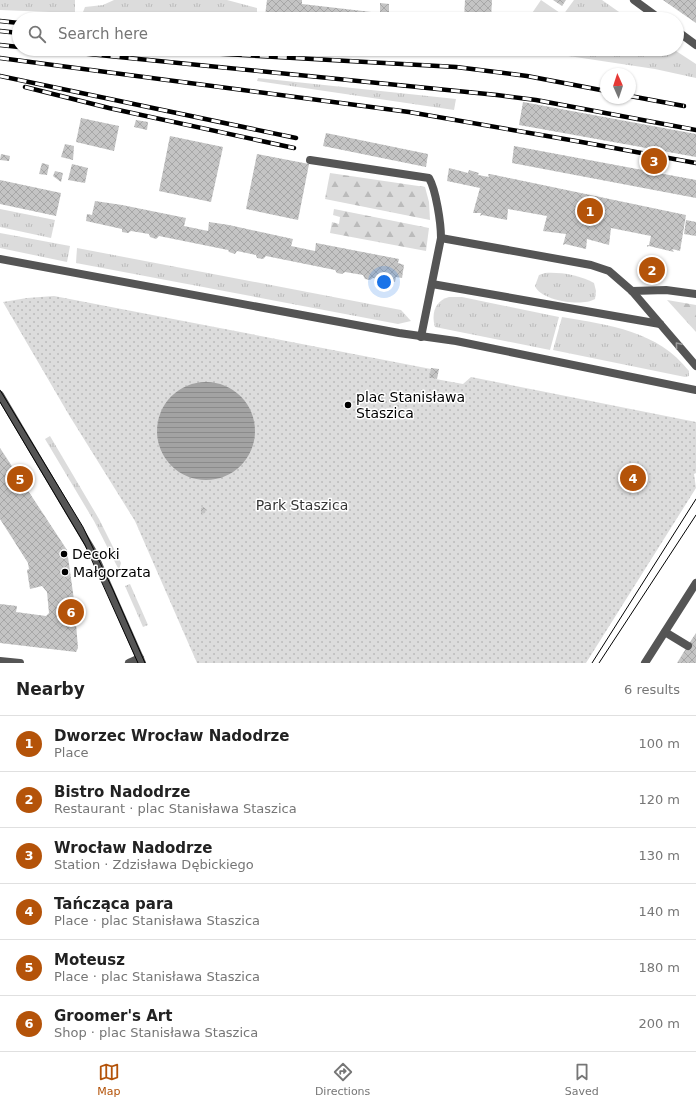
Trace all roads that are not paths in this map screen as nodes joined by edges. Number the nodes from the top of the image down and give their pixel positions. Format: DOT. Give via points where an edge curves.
graph roads {
  1 [pos="634,0"];
  2 [pos="650,12"];
  3 [pos="684,36"];
  4 [pos="696,45"];
  5 [pos="310,160"];
  6 [pos="441,238"];
  7 [pos="0,259"];
  8 [pos="432,284"];
  9 [pos="632,291"];
  10 [pos="696,294"];
  11 [pos="660,324"];
  12 [pos="421,337"];
  13 [pos="696,366"];
  14 [pos="696,390"];
  15 [pos="0,395"];
  16 [pos="696,583"];
  17 [pos="665,632"];
  18 [pos="688,646"];
  19 [pos="141,660"];
  20 [pos="0,661"];
  21 [pos="20,663"];
  22 [pos="129,663"];
  23 [pos="645,663"];
  1 -- 2 [label="street"];
  3 -- 4 [label="street"];
  5 -- 6 [label="street" via="429,178 433,184"];
  6 -- 8 [label="street"];
  6 -- 9 [label="street" via="591,265 608,271"];
  7 -- 12 [label="street"];
  8 -- 11 [label="street"];
  8 -- 12 [label="street"];
  9 -- 10 [label="street" via="666,290"];
  9 -- 11 [label="street"];
  13 -- 11 [label="street, one-way"];
  12 -- 14 [label="street" via="456,341"];
  15 -- 19 [label="street" via="93,552"];
  16 -- 17 [label="street"];
  17 -- 18 [label="street"];
  17 -- 23 [label="street"];
  19 -- 22 [label="street"];
  20 -- 21 [label="street"];
}
